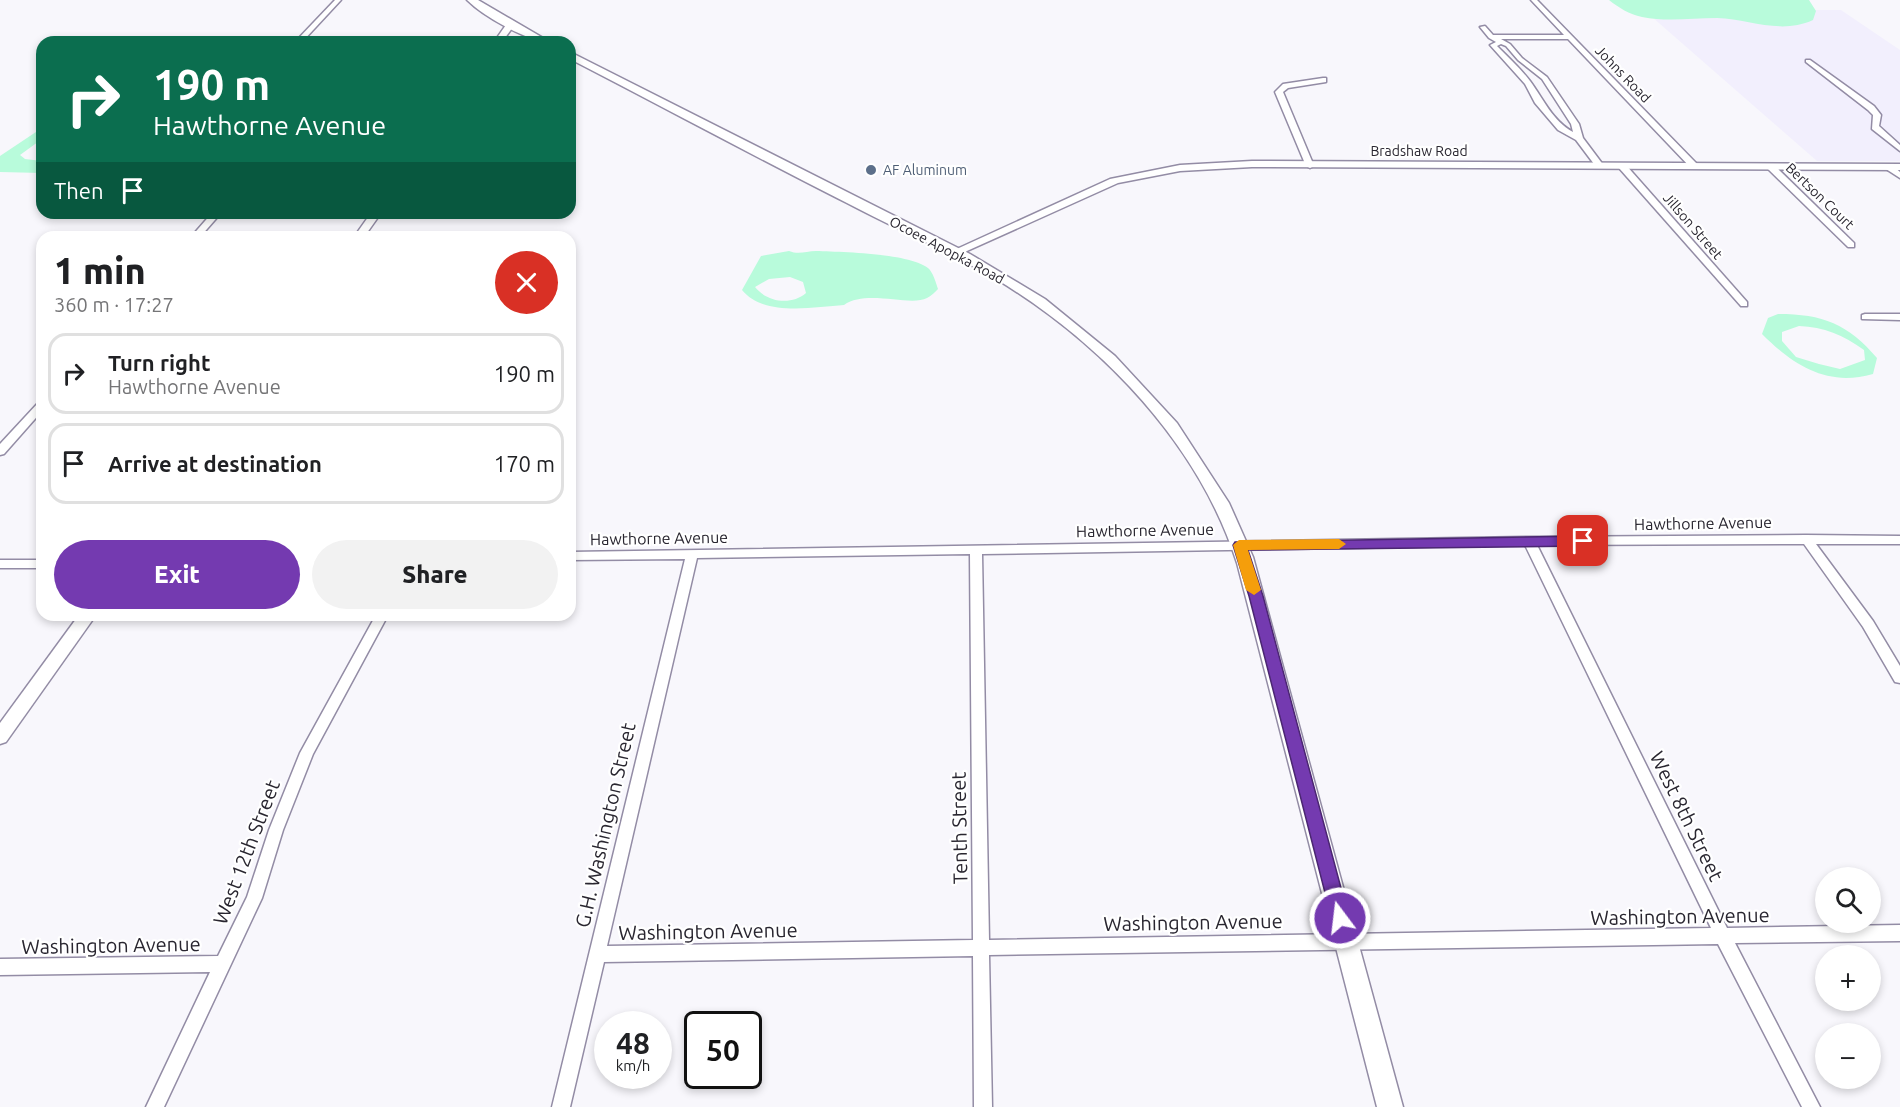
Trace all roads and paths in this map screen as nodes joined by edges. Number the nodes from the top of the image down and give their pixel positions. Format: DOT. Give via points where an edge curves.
graph roads {
  1 [pos="338,0"];
  2 [pos="472,0"];
  3 [pos="1534,0"];
  4 [pos="511,24"];
  5 [pos="1483,27"];
  6 [pos="304,36"];
  7 [pos="502,36"];
  8 [pos="534,36"];
  9 [pos="1491,37"];
  10 [pos="1570,37"];
  11 [pos="1499,43"];
  12 [pos="576,58"];
  13 [pos="1808,61"];
  14 [pos="1323,80"];
  15 [pos="1579,138"];
  16 [pos="1900,149"];
  17 [pos="1600,165"];
  18 [pos="1622,165"];
  19 [pos="1694,165"];
  20 [pos="1310,166"];
  21 [pos="1770,166"];
  22 [pos="1895,167"];
  23 [pos="1900,176"];
  24 [pos="212,219"];
  25 [pos="200,231"];
  26 [pos="1851,245"];
  27 [pos="954,253"];
  28 [pos="1744,304"];
  29 [pos="1865,317"];
  30 [pos="1900,317"];
  31 [pos="36,412"];
  32 [pos="0,451"];
  33 [pos="1806,539"];
  34 [pos="1900,540"];
  35 [pos="1529,541"];
  36 [pos="1239,545"];
  37 [pos="976,549"];
  38 [pos="692,554"];
  39 [pos="576,556"];
  40 [pos="0,564"];
  41 [pos="36,564"];
  42 [pos="84,621"];
  43 [pos="379,621"];
  44 [pos="1900,678"];
  45 [pos="0,737"];
  46 [pos="1900,933"];
  47 [pos="1723,936"];
  48 [pos="1346,940"];
  49 [pos="982,947"];
  50 [pos="596,954"];
  51 [pos="223,964"];
  52 [pos="0,967"];
  53 [pos="155,1107"];
  54 [pos="561,1107"];
  55 [pos="983,1107"];
  56 [pos="1390,1107"];
  57 [pos="1811,1107"];
  1 -- 6 [label="street"];
  2 -- 4 [label="main road"];
  3 -- 10 [label="street, Johns Road"];
  4 -- 7 [label="street"];
  4 -- 8 [label="main road"];
  5 -- 9 [label="street"];
  9 -- 10 [label="street"];
  9 -- 11 [label="street"];
  10 -- 19 [label="street, Johns Road"];
  11 -- 15 [label="street" via="1508,45 1545,78 1575,124"];
  11 -- 15 [label="street" via="1493,45 1528,83 1538,101 1561,128"];
  12 -- 27 [label="main road, Ocoee Apopka Road"];
  13 -- 16 [label="street" via="1870,108 1877,116 1875,127"];
  14 -- 20 [label="street" via="1286,86 1279,92"];
  15 -- 17 [label="street"];
  17 -- 18 [label="street, Bradshaw Road"];
  17 -- 20 [label="street, Bradshaw Road"];
  18 -- 19 [label="street, Bradshaw Road"];
  18 -- 28 [label="street, Jillson Street"];
  19 -- 21 [label="street, Bradshaw Road"];
  20 -- 27 [label="street, Bradshaw Road" via="1206,166 1140,173"];
  21 -- 22 [label="street, Bradshaw Road"];
  21 -- 26 [label="street, Bertson Court"];
  22 -- 23 [label="street"];
  24 -- 25 [label="street"];
  27 -- 36 [label="main road, Ocoee Apopka Road" via="1001,277 1070,324 1125,374 1185,445"];
  29 -- 30 [label="street"];
  31 -- 32 [label="street"];
  33 -- 34 [label="street, Hawthorne Avenue"];
  33 -- 35 [label="street, Hawthorne Avenue"];
  33 -- 44 [label="street" via="1868,624"];
  35 -- 36 [label="street, Hawthorne Avenue"];
  35 -- 47 [label="street, West 8th Street"];
  36 -- 37 [label="street, Hawthorne Avenue"];
  36 -- 48 [label="main road, Ocoee Apopka Road" via="1256,596"];
  37 -- 38 [label="street, Hawthorne Avenue"];
  37 -- 49 [label="street, Tenth Street"];
  38 -- 39 [label="street, Hawthorne Avenue"];
  38 -- 50 [label="street, G.H. Washington Street"];
  40 -- 41 [label="street"];
  42 -- 45 [label="street"];
  43 -- 51 [label="street, West 12th Street" via="307,753 254,898"];
  46 -- 47 [label="street, Washington Avenue"];
  47 -- 48 [label="street, Washington Avenue"];
  47 -- 57 [label="street, West 8th Street"];
  48 -- 49 [label="street, Washington Avenue"];
  48 -- 56 [label="main road, Ocoee Apopka Road"];
  49 -- 50 [label="street, Washington Avenue"];
  49 -- 55 [label="street, Tenth Street"];
  50 -- 54 [label="street, G.H. Washington Street"];
  51 -- 52 [label="street, Washington Avenue"];
  51 -- 53 [label="street, West 12th Street"];
}
